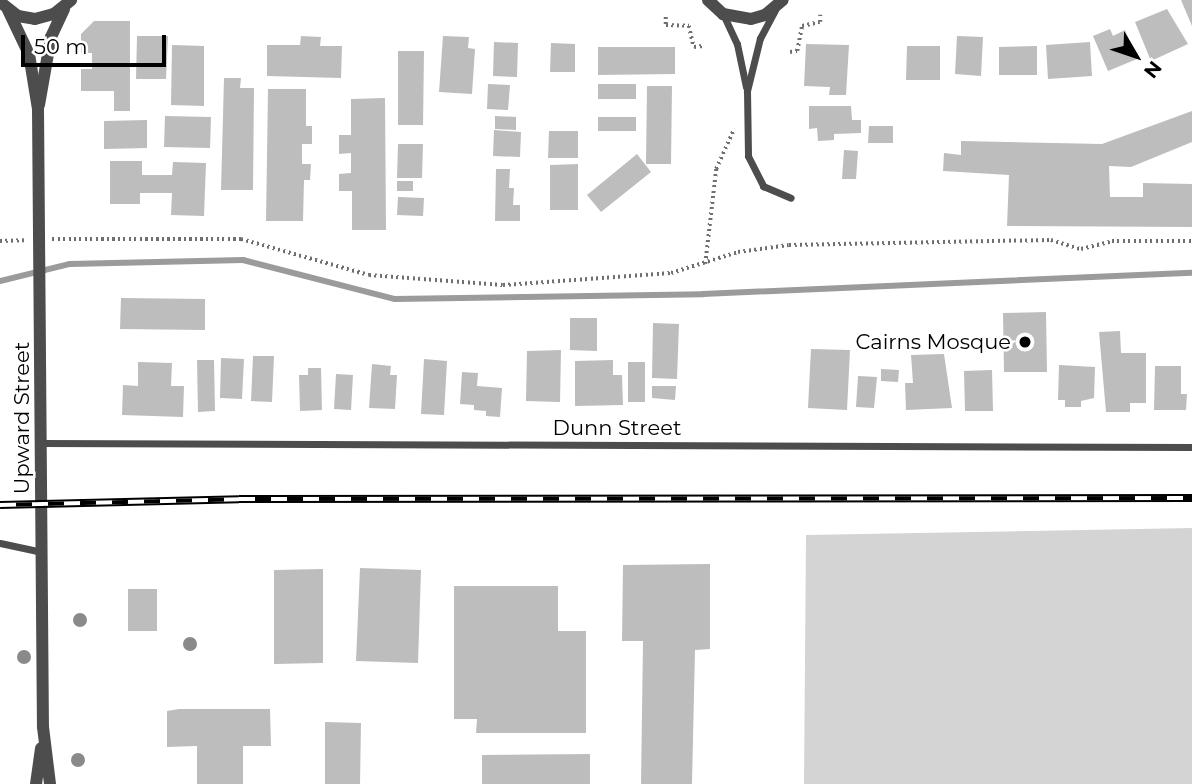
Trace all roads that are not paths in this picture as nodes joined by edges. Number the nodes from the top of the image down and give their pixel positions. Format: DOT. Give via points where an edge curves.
graph roads {
  1 [pos="708,2"];
  2 [pos="69,3"];
  3 [pos="780,3"];
  4 [pos="2,5"];
  5 [pos="723,14"];
  6 [pos="747,91"];
  7 [pos="38,108"];
  8 [pos="791,198"];
  9 [pos="42,443"];
  10 [pos="1192,447"];
  11 [pos="0,543"];
  12 [pos="43,552"];
  13 [pos="43,727"];
  14 [pos="36,784"];
  15 [pos="50,784"];
  1 -- 5 [label="street"];
  2 -- 4 [label="street" via="35,19"];
  2 -- 7 [label="street, Upward Street" via="51,37"];
  3 -- 5 [label="street" via="751,19"];
  3 -- 6 [label="street" via="760,38"];
  4 -- 7 [label="street, Upward Street" via="29,54"];
  5 -- 6 [label="street" via="737,44"];
  6 -- 8 [label="street" via="748,156 754,173 766,189"];
  7 -- 9 [label="street, Upward Street"];
  9 -- 10 [label="street, Dunn Street"];
  9 -- 12 [label="street, Upward Street"];
  11 -- 12 [label="street"];
  12 -- 13 [label="street, Upward Street"];
  13 -- 14 [label="street, Upward Street"];
  13 -- 15 [label="street, Upward Street"];
}
